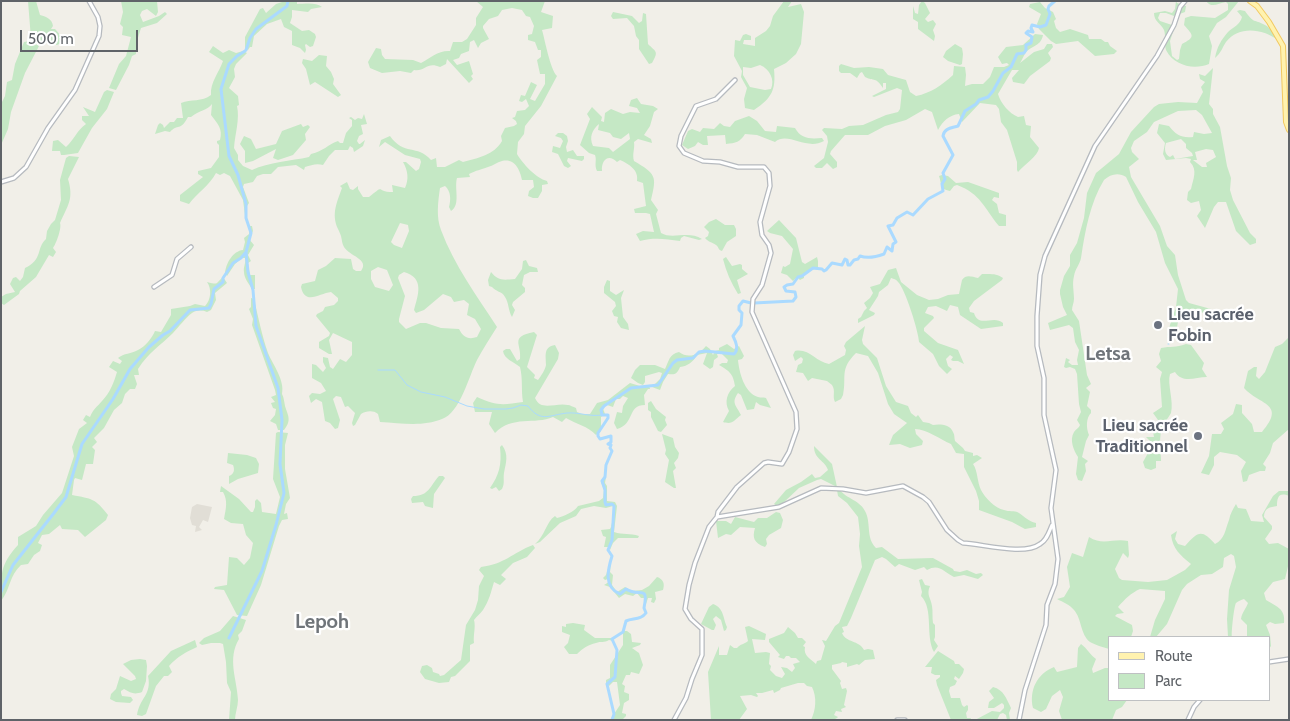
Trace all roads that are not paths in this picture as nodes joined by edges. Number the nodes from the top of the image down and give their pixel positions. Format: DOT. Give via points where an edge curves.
graph roads {
  1 [pos="88,1"];
  2 [pos="1184,1"];
  3 [pos="1250,1"];
  4 [pos="735,80"];
  5 [pos="1289,130"];
  6 [pos="1,182"];
  7 [pos="191,247"];
  8 [pos="154,287"];
  9 [pos="717,516"];
  10 [pos="1053,523"];
  11 [pos="1289,660"];
  12 [pos="1270,662"];
  13 [pos="1199,701"];
  14 [pos="674,720"];
  15 [pos="897,720"];
  16 [pos="905,720"];
  17 [pos="1020,720"];
  18 [pos="1188,720"];
  1 -- 6 [label="street" via="98,17 99,36 75,90 26,167 14,178"];
  2 -- 10 [label="street" via="1157,56 1095,146 1041,270 1037,346 1044,378 1044,415 1056,470 1051,508"];
  3 -- 5 [label="main road" via="1269,22 1283,46"];
  4 -- 9 [label="street" via="716,99 696,106 679,146 684,153 702,161 738,167 764,167 770,172 770,186 760,222 771,253 762,285 753,299 752,312 793,404 798,424 782,464 768,462 760,466 737,487"];
  7 -- 8 [label="street" via="177,259 172,275"];
  9 -- 10 [label="street" via="779,507 821,488 866,493 901,486 929,502 946,530 964,543 1015,550 1032,548 1046,539"];
  9 -- 14 [label="street" via="709,527 695,563 686,606 687,613 702,629 702,654"];
  10 -- 17 [label="street" via="1058,556 1055,580"];
  11 -- 12 [label="street"];
  13 -- 18 [label="street"];
  15 -- 16 [label="street"];
}
